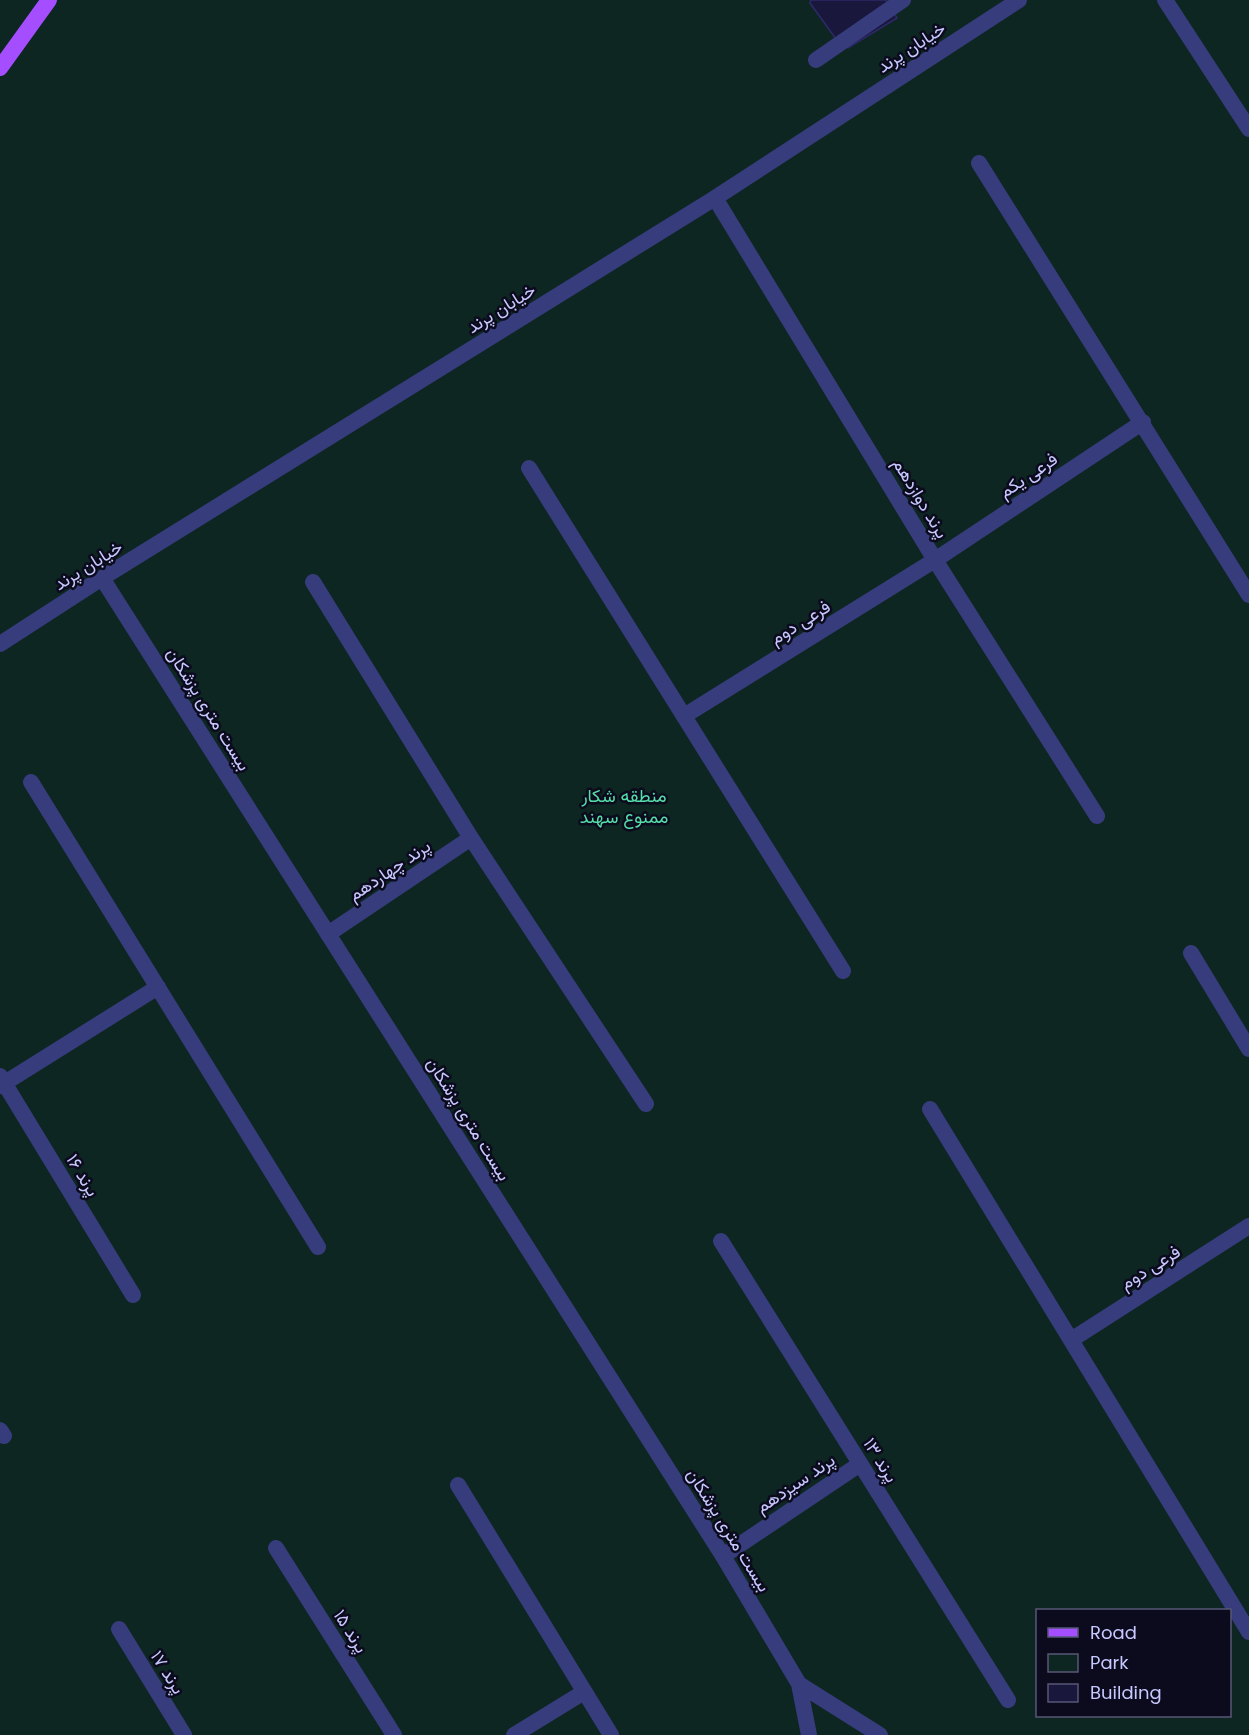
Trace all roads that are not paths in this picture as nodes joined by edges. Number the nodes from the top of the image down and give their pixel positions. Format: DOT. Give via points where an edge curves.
graph roads {
  1 [pos="49,0"];
  2 [pos="903,0"];
  3 [pos="1019,0"];
  4 [pos="1166,0"];
  5 [pos="816,60"];
  6 [pos="0,68"];
  7 [pos="1249,129"];
  8 [pos="979,163"];
  9 [pos="715,198"];
  10 [pos="1143,422"];
  11 [pos="530,468"];
  12 [pos="936,560"];
  13 [pos="102,578"];
  14 [pos="313,582"];
  15 [pos="1249,595"];
  16 [pos="0,644"];
  17 [pos="684,716"];
  18 [pos="31,783"];
  19 [pos="1097,816"];
  20 [pos="471,838"];
  21 [pos="328,934"];
  22 [pos="1191,953"];
  23 [pos="843,972"];
  24 [pos="158,987"];
  25 [pos="1249,1049"];
  26 [pos="1,1082"];
  27 [pos="646,1104"];
  28 [pos="930,1109"];
  29 [pos="1249,1227"];
  30 [pos="721,1241"];
  31 [pos="318,1247"];
  32 [pos="133,1295"];
  33 [pos="1071,1340"];
  34 [pos="860,1464"];
  35 [pos="458,1485"];
  36 [pos="276,1548"];
  37 [pos="723,1556"];
  38 [pos="119,1629"];
  39 [pos="1249,1632"];
  40 [pos="799,1684"];
  41 [pos="584,1692"];
  42 [pos="1008,1700"];
  43 [pos="184,1735"];
  44 [pos="394,1735"];
  45 [pos="514,1735"];
  46 [pos="611,1735"];
  47 [pos="809,1735"];
  48 [pos="879,1735"];
  1 -- 6 [label="main road"];
  2 -- 5 [label="street"];
  3 -- 9 [label="street, خیابان پرند"];
  4 -- 7 [label="street"];
  8 -- 10 [label="street"];
  9 -- 12 [label="street, پرند دوازدهم"];
  9 -- 13 [label="street, خیابان پرند"];
  10 -- 12 [label="street, فرعی یکم"];
  10 -- 15 [label="street"];
  11 -- 17 [label="street"];
  12 -- 17 [label="street, فرعی دوم"];
  12 -- 19 [label="street, پرند دوازدهم"];
  13 -- 16 [label="street, خیابان پرند"];
  13 -- 21 [label="street, بیست متری پزشکان"];
  14 -- 20 [label="street"];
  17 -- 23 [label="street"];
  18 -- 24 [label="street"];
  20 -- 21 [label="street, پرند چهاردهم"];
  20 -- 27 [label="street"];
  21 -- 37 [label="street, بیست متری پزشکان"];
  22 -- 25 [label="street"];
  24 -- 26 [label="street"];
  24 -- 31 [label="street"];
  26 -- 32 [label="street, پرند ۱۶"];
  28 -- 33 [label="street"];
  29 -- 33 [label="street, فرعی دوم"];
  30 -- 34 [label="street, پرند ۱۳"];
  33 -- 39 [label="street"];
  34 -- 37 [label="street, پرند سیزدهم"];
  34 -- 42 [label="street, پرند ۱۳"];
  35 -- 41 [label="street"];
  36 -- 44 [label="street, پرند ۱۵"];
  37 -- 40 [label="street, بیست متری پزشکان"];
  38 -- 43 [label="street, پرند ۱۷"];
  40 -- 47 [label="street"];
  40 -- 48 [label="street"];
  41 -- 45 [label="street"];
  41 -- 46 [label="street"];
}
